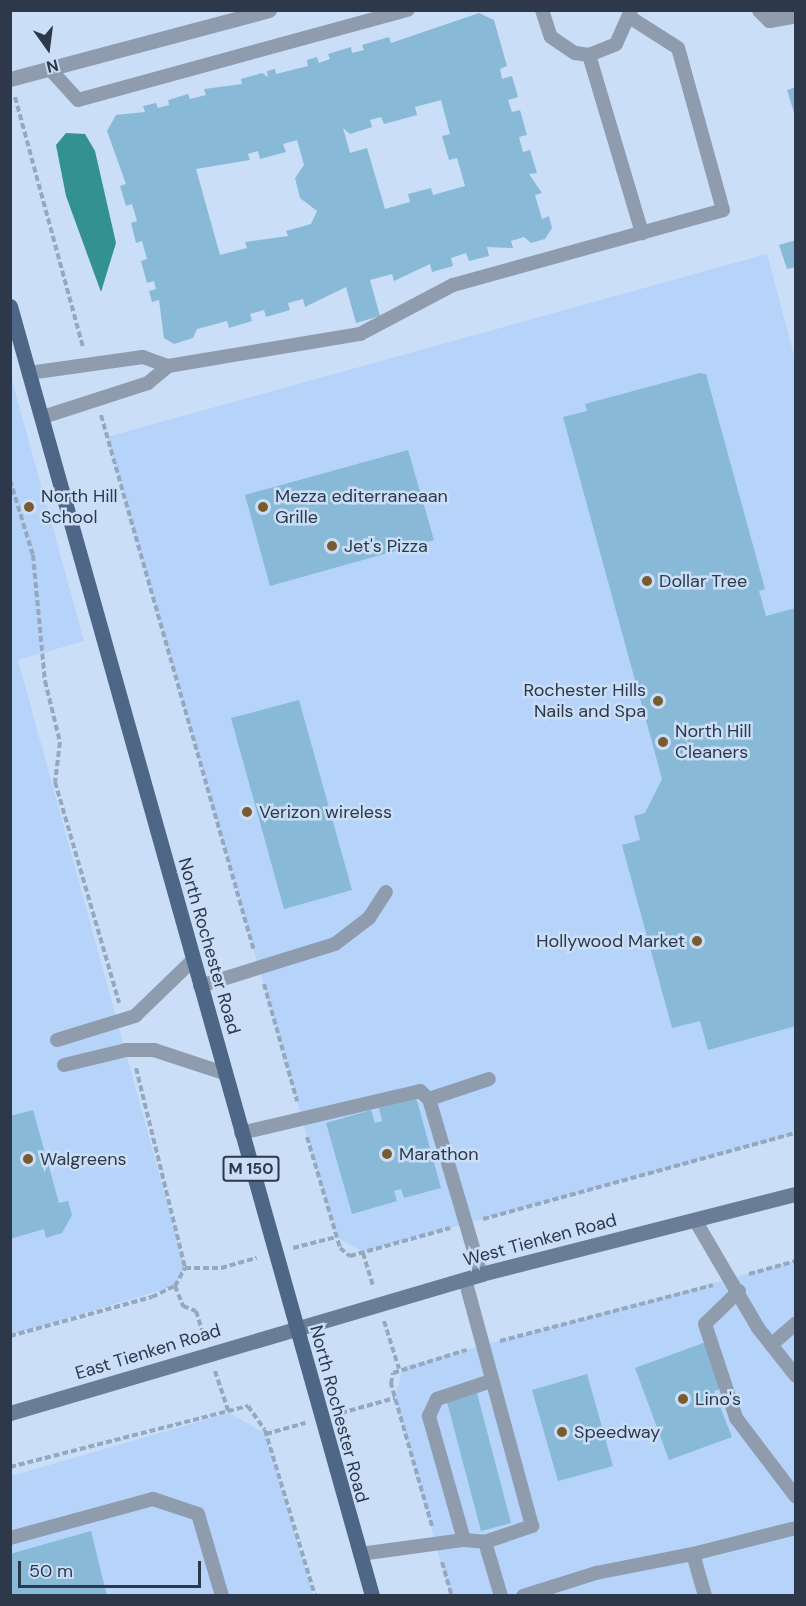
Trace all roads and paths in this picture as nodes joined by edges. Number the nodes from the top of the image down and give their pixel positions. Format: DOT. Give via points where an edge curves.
graph roads {
  1 [pos="269,10"];
  2 [pos="408,10"];
  3 [pos="542,10"];
  4 [pos="759,10"];
  5 [pos="631,14"];
  6 [pos="795,15"];
  7 [pos="589,55"];
  8 [pos="49,68"];
  9 [pos="12,84"];
  10 [pos="642,233"];
  11 [pos="10,306"];
  12 [pos="88,364"];
  13 [pos="168,366"];
  14 [pos="29,373"];
  15 [pos="97,399"];
  16 [pos="42,417"];
  17 [pos="10,480"];
  18 [pos="386,892"];
  19 [pos="192,960"];
  20 [pos="259,968"];
  21 [pos="200,986"];
  22 [pos="126,1020"];
  23 [pos="57,1040"];
  24 [pos="133,1050"];
  25 [pos="64,1065"];
  26 [pos="224,1072"];
  27 [pos="489,1079"];
  28 [pos="429,1099"];
  29 [pos="302,1117"];
  30 [pos="241,1132"];
  31 [pos="795,1133"];
  32 [pos="795,1194"];
  33 [pos="695,1220"];
  34 [pos="466,1224"];
  35 [pos="795,1261"];
  36 [pos="185,1268"];
  37 [pos="221,1268"];
  38 [pos="481,1274"];
  39 [pos="465,1280"];
  40 [pos="736,1285"];
  41 [pos="795,1323"];
  42 [pos="296,1328"];
  43 [pos="10,1336"];
  44 [pos="771,1345"];
  45 [pos="481,1346"];
  46 [pos="795,1376"];
  47 [pos="491,1381"];
  48 [pos="10,1413"];
  49 [pos="10,1467"];
  50 [pos="795,1497"];
  51 [pos="795,1528"];
  52 [pos="10,1538"];
  53 [pos="464,1539"];
  54 [pos="485,1542"];
  55 [pos="437,1545"];
  56 [pos="360,1554"];
  57 [pos="693,1554"];
  58 [pos="222,1596"];
  59 [pos="315,1596"];
  60 [pos="372,1596"];
  61 [pos="452,1596"];
  62 [pos="501,1596"];
  63 [pos="522,1596"];
  64 [pos="705,1596"];
  1 -- 8 [label="street"];
  2 -- 8 [label="lane" via="78,100"];
  3 -- 7 [label="lane" via="551,38 575,53"];
  4 -- 6 [label="street" via="769,20"];
  5 -- 7 [label="lane" via="616,44"];
  5 -- 10 [label="lane" via="678,48 723,210"];
  7 -- 10 [label="lane"];
  8 -- 9 [label="street"];
  9 -- 12 [label="path"];
  10 -- 13 [label="lane" via="453,285 360,334"];
  11 -- 14 [label="main road, North Rochester Road / M 150"];
  12 -- 13 [label="lane" via="143,357"];
  12 -- 14 [label="lane"];
  13 -- 15 [label="lane" via="148,383"];
  14 -- 16 [label="main road, North Rochester Road / M 150"];
  15 -- 16 [label="lane"];
  15 -- 20 [label="path"];
  16 -- 19 [label="main road, North Rochester Road / M 150"];
  17 -- 22 [label="path" via="33,555 45,681 60,742 55,782 110,983"];
  18 -- 20 [label="lane" via="369,918 335,944"];
  19 -- 21 [label="main road, North Rochester Road / M 150"];
  19 -- 22 [label="lane"];
  20 -- 21 [label="lane"];
  20 -- 29 [label="path"];
  21 -- 26 [label="main road, North Rochester Road / M 150"];
  22 -- 23 [label="lane"];
  24 -- 25 [label="lane"];
  24 -- 26 [label="lane" via="154,1050"];
  24 -- 36 [label="path"];
  26 -- 30 [label="main road, North Rochester Road / M 150"];
  27 -- 28 [label="lane"];
  28 -- 29 [label="lane" via="420,1091 402,1091"];
  28 -- 34 [label="lane"];
  29 -- 30 [label="lane"];
  29 -- 34 [label="path" via="340,1248 350,1256"];
  30 -- 42 [label="main road, North Rochester Road / M 150"];
  31 -- 34 [label="path"];
  32 -- 33 [label="main road, West Tienken Road"];
  33 -- 38 [label="main road, West Tienken Road"];
  33 -- 40 [label="lane"];
  34 -- 38 [label="lane"];
  35 -- 40 [label="path"];
  36 -- 37 [label="path"];
  36 -- 43 [label="path" via="175,1286 152,1297"];
  38 -- 39 [label="main road, West Tienken Road"];
  39 -- 42 [label="main road, West Tienken Road"];
  39 -- 45 [label="lane"];
  40 -- 44 [label="lane"];
  40 -- 45 [label="path"];
  40 -- 50 [label="lane" via="705,1324 736,1418"];
  41 -- 44 [label="lane"];
  42 -- 48 [label="main road, East Tienken Road"];
  42 -- 56 [label="main road, North Rochester Road"];
  44 -- 46 [label="lane"];
  45 -- 47 [label="lane"];
  45 -- 55 [label="path" via="393,1373 391,1384"];
  47 -- 53 [label="lane" via="436,1399 429,1416"];
  47 -- 54 [label="lane" via="532,1526"];
  49 -- 59 [label="path" via="248,1406 265,1430"];
  51 -- 57 [label="lane"];
  52 -- 58 [label="lane" via="153,1499 198,1514"];
  53 -- 54 [label="lane"];
  53 -- 55 [label="lane"];
  54 -- 62 [label="lane"];
  55 -- 56 [label="lane"];
  55 -- 61 [label="path"];
  56 -- 60 [label="main road, North Rochester Road"];
  57 -- 63 [label="lane" via="596,1573"];
  57 -- 64 [label="lane"];
}
